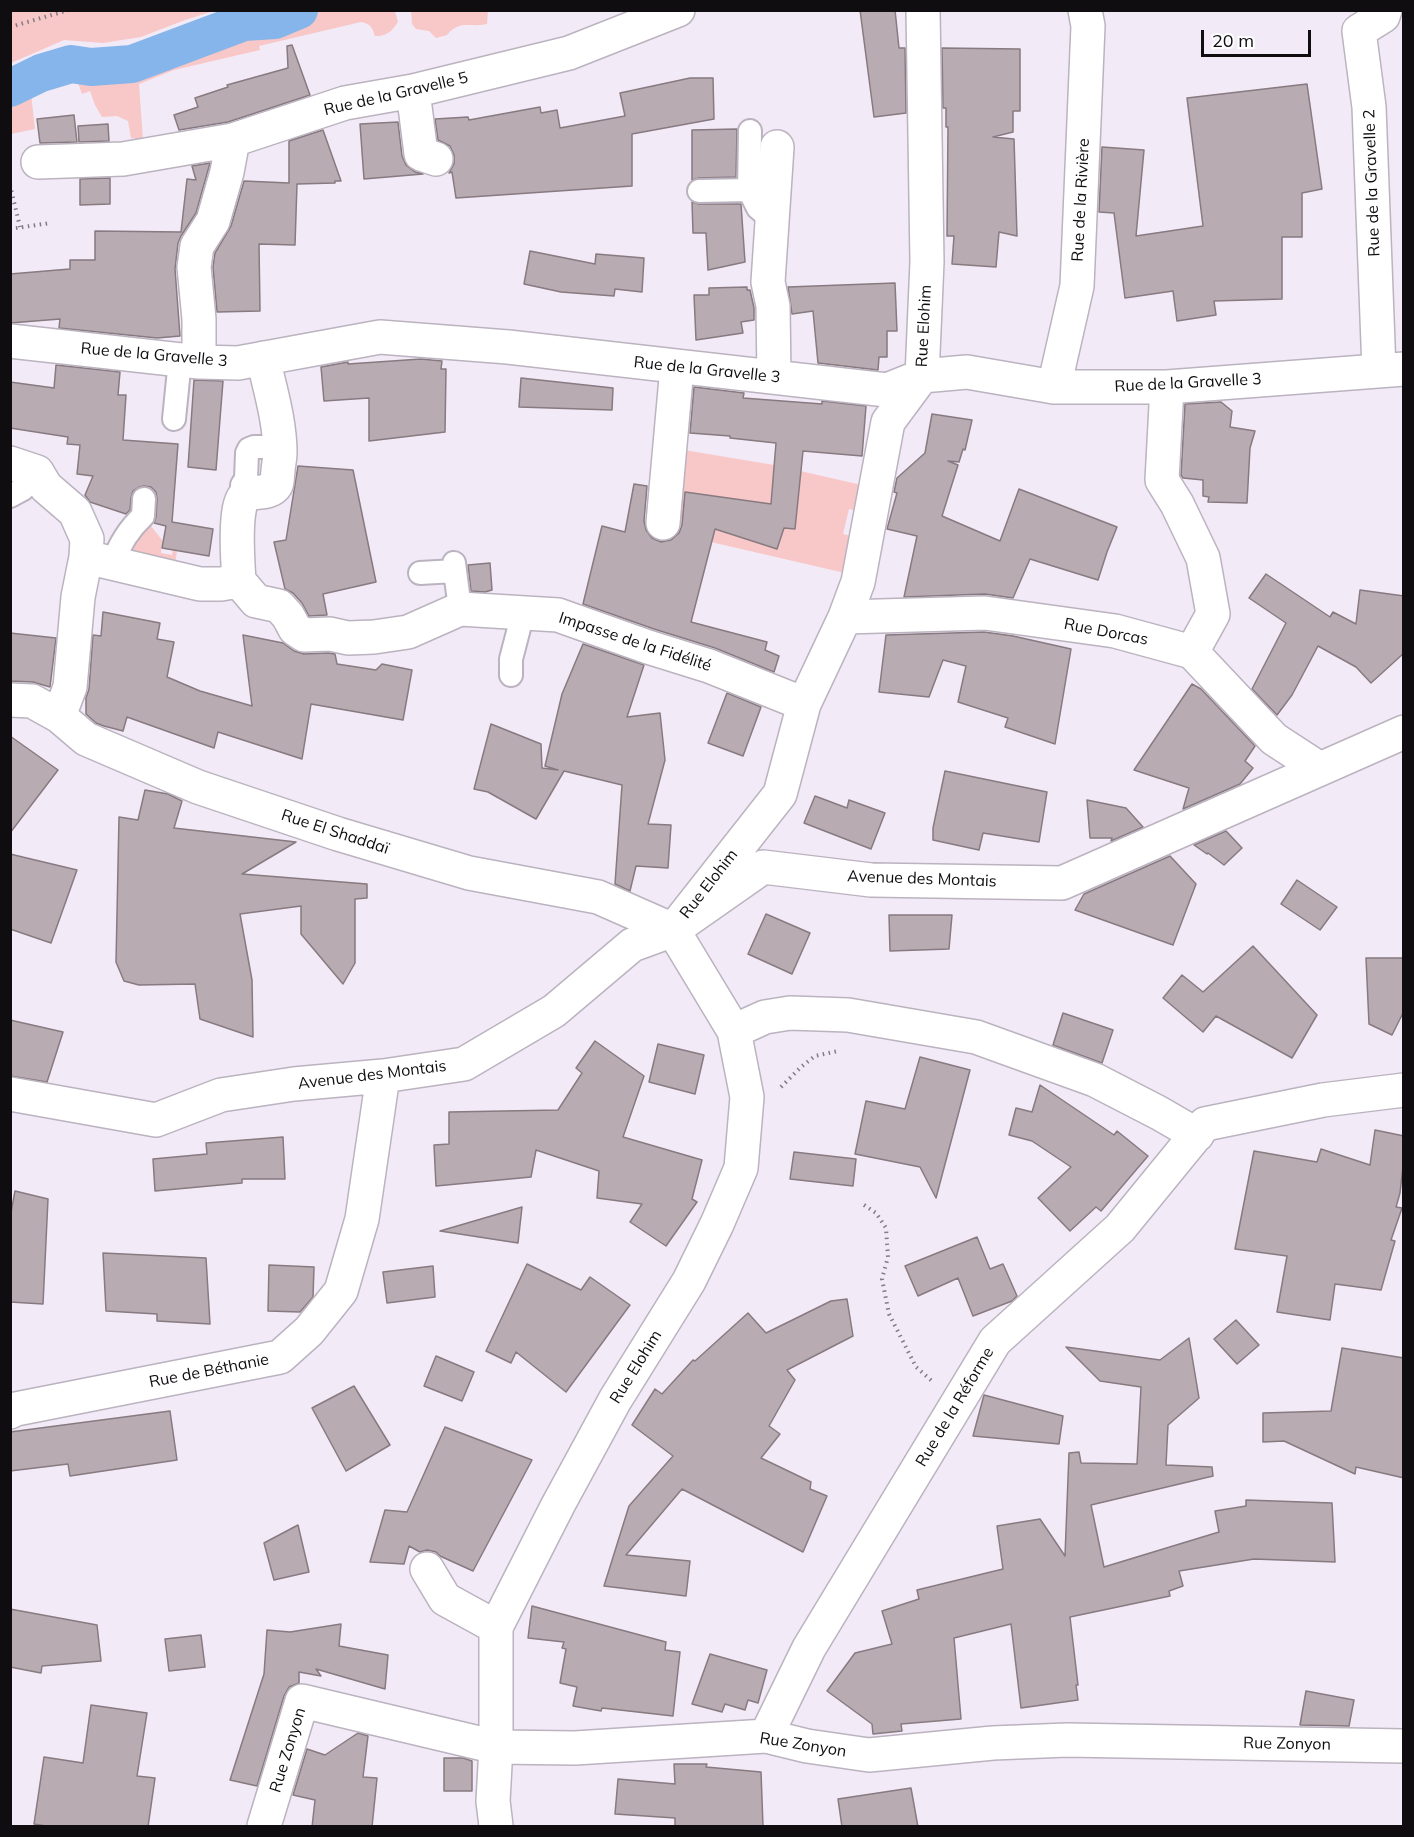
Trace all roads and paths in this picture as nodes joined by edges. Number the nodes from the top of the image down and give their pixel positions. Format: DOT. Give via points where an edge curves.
graph roads {
  1 [pos="69,10"];
  2 [pos="678,10"];
  3 [pos="923,10"];
  4 [pos="1085,10"];
  5 [pos="1385,10"];
  6 [pos="10,27"];
  7 [pos="413,91"];
  8 [pos="763,139"];
  9 [pos="233,140"];
  10 [pos="436,159"];
  11 [pos="38,162"];
  12 [pos="10,185"];
  13 [pos="749,190"];
  14 [pos="699,191"];
  15 [pos="772,220"];
  16 [pos="50,223"];
  17 [pos="20,227"];
  18 [pos="10,230"];
  19 [pos="10,341"];
  20 [pos="263,358"];
  21 [pos="190,361"];
  22 [pos="677,366"];
  23 [pos="1391,370"];
  24 [pos="922,376"];
  25 [pos="774,377"];
  26 [pos="1054,387"];
  27 [pos="1167,387"];
  28 [pos="174,419"];
  29 [pos="24,467"];
  30 [pos="10,496"];
  31 [pos="144,499"];
  32 [pos="663,523"];
  33 [pos="100,560"];
  34 [pos="420,573"];
  35 [pos="239,581"];
  36 [pos="460,609"];
  37 [pos="523,613"];
  38 [pos="845,617"];
  39 [pos="1192,652"];
  40 [pos="512,675"];
  41 [pos="10,700"];
  42 [pos="804,704"];
  43 [pos="59,716"];
  44 [pos="1404,732"];
  45 [pos="1320,769"];
  46 [pos="673,930"];
  47 [pos="848,1016"];
  48 [pos="734,1031"];
  49 [pos="383,1076"];
  50 [pos="1404,1090"];
  51 [pos="10,1094"];
  52 [pos="747,1097"];
  53 [pos="1201,1130"];
  54 [pos="864,1205"];
  55 [pos="959,1401"];
  56 [pos="10,1412"];
  57 [pos="427,1569"];
  58 [pos="496,1627"];
  59 [pos="766,1736"];
  60 [pos="1404,1746"];
  61 [pos="496,1747"];
  62 [pos="264,1827"];
  63 [pos="495,1827"];
  1 -- 6 [label="path"];
  2 -- 7 [label="street, Rue de la Gravelle 5" via="569,53"];
  3 -- 24 [label="street, Rue Elohim" via="927,262"];
  4 -- 26 [label="street, Rue de la Rivière" via="1088,38 1077,286"];
  5 -- 23 [label="street, Rue de la Gravelle 2" via="1383,16 1359,31"];
  7 -- 9 [label="street, Rue de la Gravelle 5" via="345,103"];
  7 -- 10 [label="street" via="421,154"];
  8 -- 13 [label="lane"];
  8 -- 15 [label="street"];
  9 -- 11 [label="street, Rue de la Gravelle 5" via="123,159"];
  9 -- 21 [label="street" via="213,221 197,246 194,267 200,319"];
  12 -- 17 [label="path"];
  13 -- 14 [label="lane"];
  13 -- 15 [label="lane" via="758,208"];
  15 -- 25 [label="street" via="768,282"];
  16 -- 17 [label="path"];
  17 -- 18 [label="path"];
  19 -- 21 [label="street, Rue de la Gravelle 3"];
  20 -- 21 [label="street, Rue de la Gravelle 3" via="238,363"];
  20 -- 22 [label="street, Rue de la Gravelle 3" via="380,337"];
  20 -- 35 [label="street" via="280,447 277,484 242,498 238,515"];
  21 -- 28 [label="lane"];
  22 -- 25 [label="street, Rue de la Gravelle 3"];
  22 -- 32 [label="street"];
  23 -- 27 [label="street, Rue de la Gravelle 3"];
  24 -- 25 [label="street, Rue de la Gravelle 3" via="886,390"];
  24 -- 26 [label="street, Rue de la Gravelle 3" via="967,372"];
  24 -- 38 [label="street, Rue Elohim" via="888,422 858,582"];
  26 -- 27 [label="street, Rue de la Gravelle 3"];
  27 -- 39 [label="street" via="1162,480 1203,558 1213,614"];
  29 -- 30 [label="lane" via="23,489"];
  29 -- 33 [label="street" via="75,512"];
  31 -- 33 [label="lane" via="143,516 118,549"];
  33 -- 35 [label="street" via="200,584"];
  33 -- 43 [label="street" via="78,597 70,687"];
  34 -- 36 [label="lane" via="455,567"];
  35 -- 36 [label="street, Impasse de la Fidélité" via="256,601 279,606 295,629 304,634 374,638 408,632"];
  36 -- 37 [label="street, Impasse de la Fidélité"];
  37 -- 40 [label="lane" via="511,658"];
  37 -- 42 [label="street, Impasse de la Fidélité" via="558,615 709,666"];
  38 -- 39 [label="street, Rue Dorcas" via="985,613 1114,631"];
  38 -- 42 [label="street, Rue Elohim"];
  39 -- 45 [label="street" via="1274,739"];
  41 -- 43 [label="street, Rue El Shaddaï" via="32,701"];
  42 -- 46 [label="street, Rue Elohim" via="780,794"];
  43 -- 46 [label="street, Rue El Shaddaï" via="86,739 198,788 469,873 598,897"];
  44 -- 45 [label="street, Avenue des Montais"];
  45 -- 46 [label="street, Avenue des Montais" via="1062,883 870,880 763,867"];
  46 -- 48 [label="street, Rue Elohim"];
  46 -- 49 [label="street, Avenue des Montais" via="632,945 554,1011 464,1064"];
  47 -- 48 [label="street" via="790,1012 765,1017"];
  47 -- 52 [label="path" via="852,1039 845,1048 815,1056 782,1087"];
  47 -- 53 [label="street" via="976,1037 1095,1080"];
  48 -- 52 [label="street, Rue Elohim"];
  49 -- 51 [label="street, Avenue des Montais" via="221,1095 156,1120"];
  49 -- 56 [label="street, Rue de Béthanie" via="362,1219 341,1291 309,1331 280,1357"];
  50 -- 53 [label="street" via="1323,1100"];
  52 -- 58 [label="street, Rue Elohim" via="741,1168 717,1224 689,1281 615,1400"];
  53 -- 55 [label="street, Rue de la Réforme" via="1120,1228 995,1341"];
  54 -- 55 [label="path" via="886,1227 888,1257 882,1279 889,1314 900,1338 916,1367"];
  55 -- 59 [label="street, Rue de la Réforme" via="809,1648"];
  57 -- 58 [label="street" via="445,1599"];
  58 -- 61 [label="street, Rue Elohim"];
  59 -- 60 [label="street, Rue Zonyon" via="869,1755 1067,1740"];
  59 -- 61 [label="street, Rue Zonyon" via="575,1748"];
  61 -- 62 [label="street, Rue Zonyon" via="302,1701"];
  61 -- 63 [label="street, Rue Elohim"];
}
